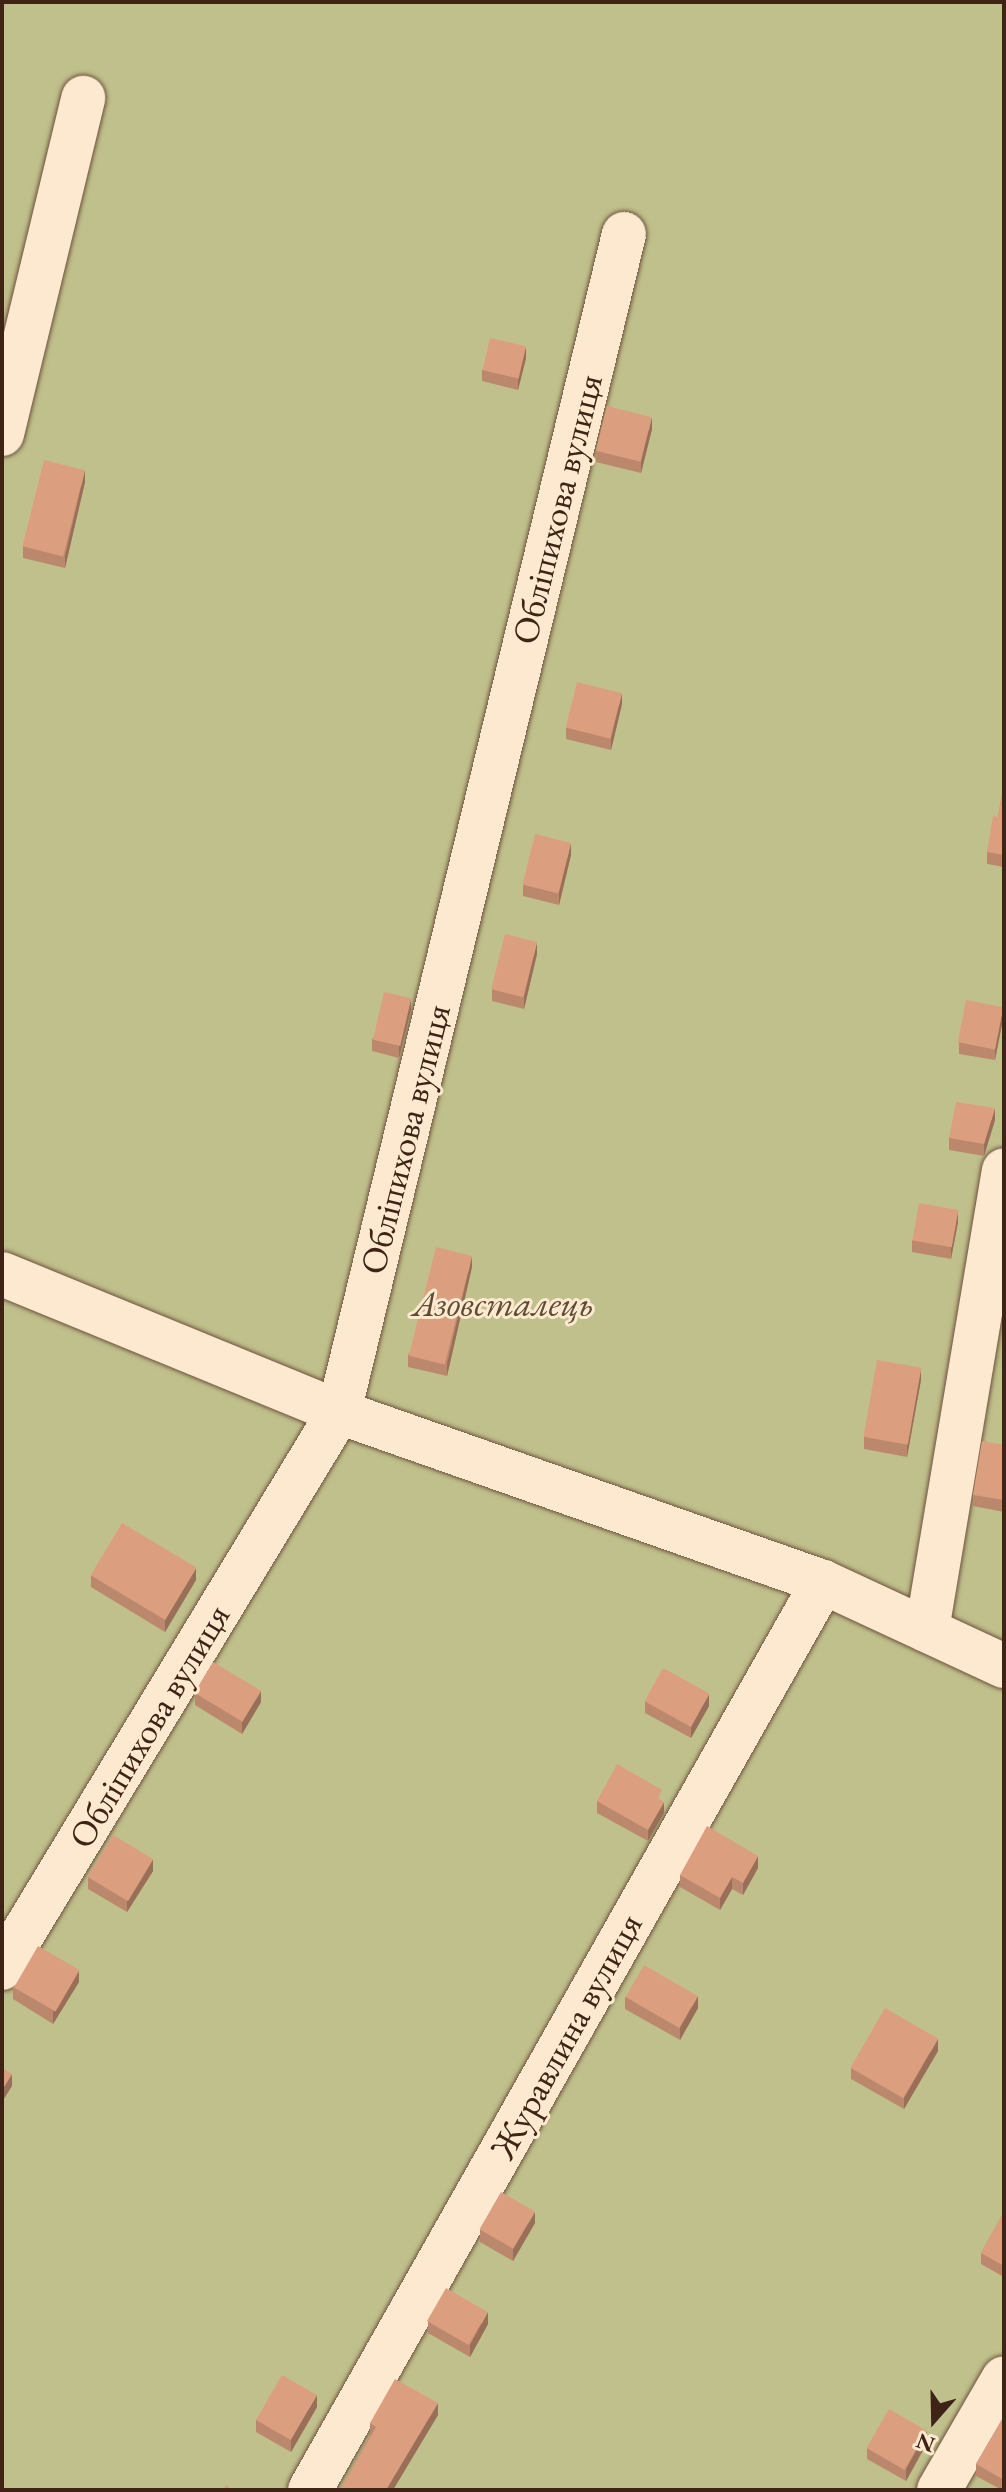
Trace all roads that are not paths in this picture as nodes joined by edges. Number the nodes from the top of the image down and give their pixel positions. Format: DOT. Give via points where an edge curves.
graph roads {
  1 [pos="83,98"];
  2 [pos="624,234"];
  3 [pos="2,434"];
  4 [pos="1004,1170"];
  5 [pos="2,1274"];
  6 [pos="339,1412"];
  7 [pos="823,1582"];
  8 [pos="927,1630"];
  9 [pos="1004,1666"];
  10 [pos="2,1968"];
  11 [pos="1004,2378"];
  12 [pos="310,2490"];
  13 [pos="939,2490"];
  1 -- 3 [label="street"];
  2 -- 6 [label="street, Обліпихова вулиця"];
  4 -- 8 [label="street"];
  5 -- 6 [label="street"];
  6 -- 7 [label="street"];
  6 -- 10 [label="street, Обліпихова вулиця"];
  7 -- 8 [label="street"];
  7 -- 12 [label="street, Журавлина вулиця"];
  8 -- 9 [label="street"];
  11 -- 13 [label="street"];
}
